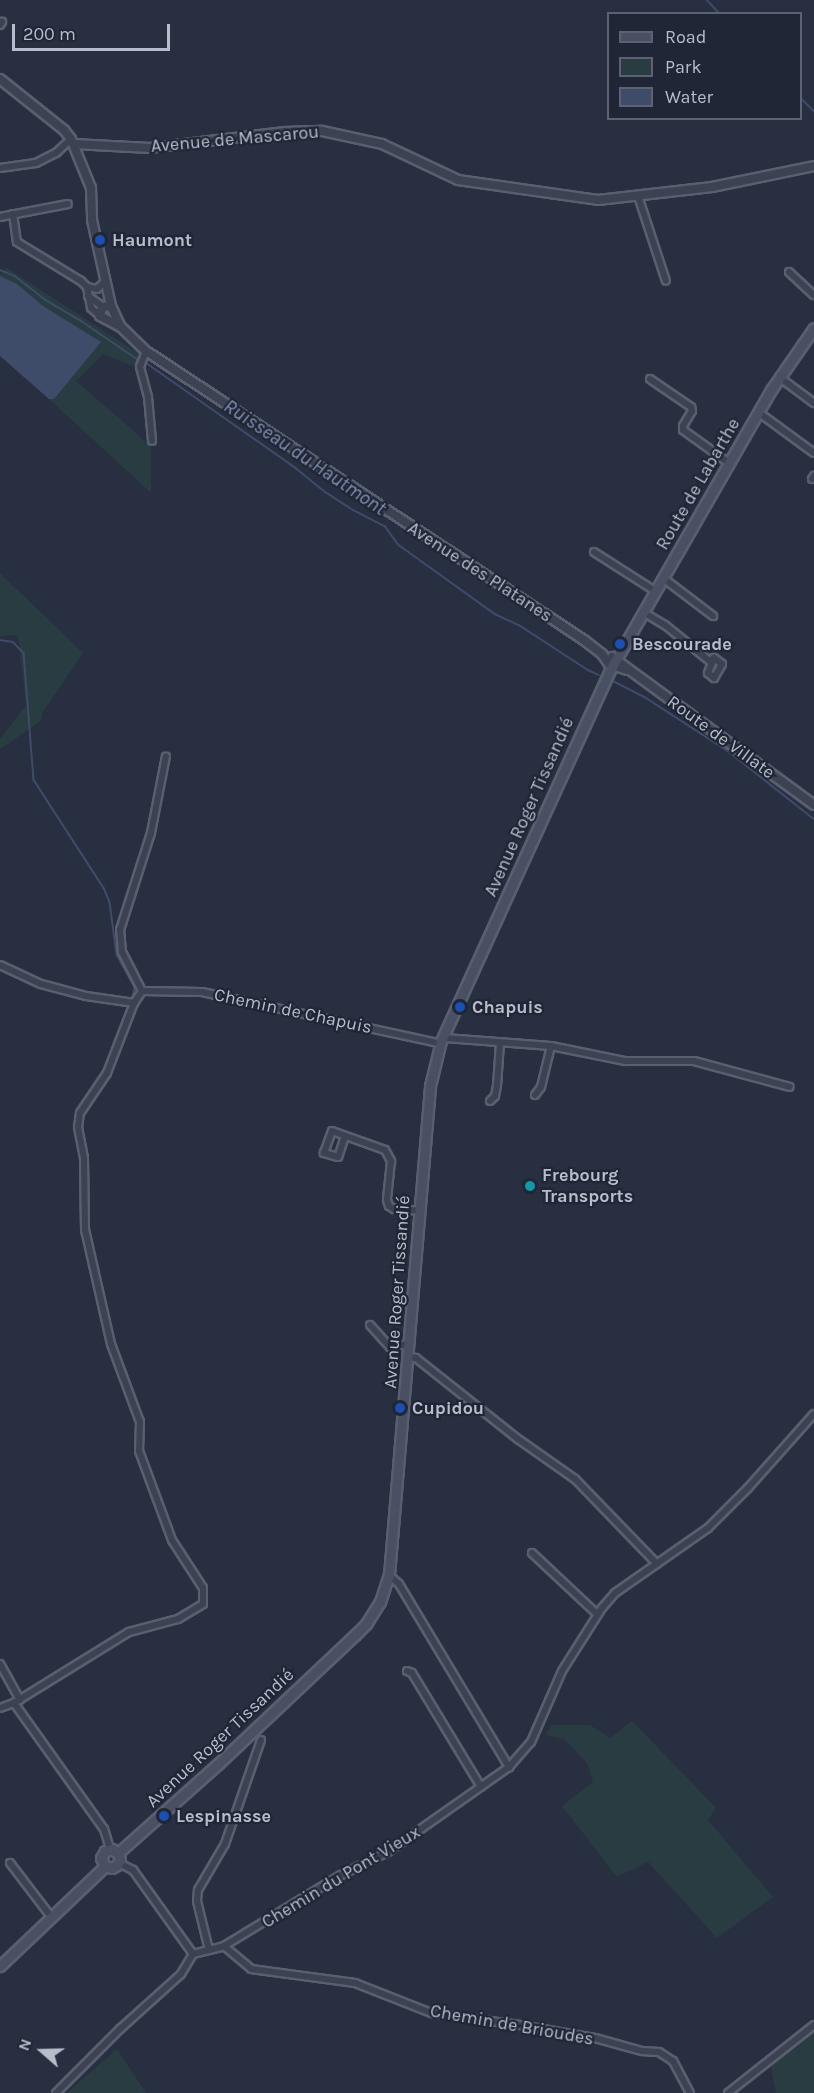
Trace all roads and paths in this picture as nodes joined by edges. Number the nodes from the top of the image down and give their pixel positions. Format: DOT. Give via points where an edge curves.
graph roads {
  1 [pos="0,79"];
  2 [pos="72,142"];
  3 [pos="814,166"];
  4 [pos="0,168"];
  5 [pos="638,196"];
  6 [pos="68,204"];
  7 [pos="13,214"];
  8 [pos="0,217"];
  9 [pos="789,272"];
  10 [pos="106,280"];
  11 [pos="666,281"];
  12 [pos="87,288"];
  13 [pos="814,295"];
  14 [pos="88,296"];
  15 [pos="106,306"];
  16 [pos="115,314"];
  17 [pos="99,315"];
  18 [pos="108,321"];
  19 [pos="121,327"];
  20 [pos="814,328"];
  21 [pos="146,351"];
  22 [pos="779,377"];
  23 [pos="650,379"];
  24 [pos="814,403"];
  25 [pos="758,412"];
  26 [pos="152,441"];
  27 [pos="814,453"];
  28 [pos="729,463"];
  29 [pos="594,552"];
  30 [pos="663,578"];
  31 [pos="655,591"];
  32 [pos="643,612"];
  33 [pos="713,615"];
  34 [pos="614,662"];
  35 [pos="710,662"];
  36 [pos="166,756"];
  37 [pos="814,805"];
  38 [pos="0,965"];
  39 [pos="142,991"];
  40 [pos="134,1003"];
  41 [pos="441,1041"];
  42 [pos="500,1043"];
  43 [pos="551,1046"];
  44 [pos="790,1088"];
  45 [pos="535,1095"];
  46 [pos="490,1101"];
  47 [pos="345,1136"];
  48 [pos="420,1211"];
  49 [pos="370,1325"];
  50 [pos="409,1344"];
  51 [pos="408,1357"];
  52 [pos="814,1414"];
  53 [pos="532,1553"];
  54 [pos="657,1564"];
  55 [pos="389,1575"];
  56 [pos="597,1614"];
  57 [pos="0,1665"];
  58 [pos="406,1671"];
  59 [pos="17,1701"];
  60 [pos="0,1708"];
  61 [pos="261,1740"];
  62 [pos="509,1767"];
  63 [pos="481,1788"];
  64 [pos="114,1851"];
  65 [pos="10,1863"];
  66 [pos="119,1863"];
  67 [pos="105,1866"];
  68 [pos="52,1918"];
  69 [pos="224,1946"];
  70 [pos="209,1950"];
  71 [pos="193,1954"];
  72 [pos="0,1966"];
  73 [pos="814,2025"];
  74 [pos="56,2093"];
  75 [pos="690,2093"];
  76 [pos="728,2093"];
  1 -- 2 [label="street" via="64,130"];
  2 -- 4 [label="street" via="36,163"];
  2 -- 5 [label="street, Avenue de Mascarou" via="150,148 322,131 382,144 447,176 469,182 587,199"];
  2 -- 10 [label="street" via="91,188 92,220"];
  3 -- 5 [label="street, Avenue de Mascarou" via="712,187"];
  5 -- 11 [label="street"];
  6 -- 7 [label="street"];
  7 -- 8 [label="street"];
  7 -- 12 [label="street" via="17,242"];
  9 -- 13 [label="street"];
  10 -- 12 [label="street" via="96,289"];
  10 -- 15 [label="street"];
  12 -- 14 [label="street"];
  14 -- 15 [label="street"];
  14 -- 17 [label="street" via="90,308"];
  15 -- 16 [label="street, Avenue des Platanes"];
  15 -- 17 [label="street"];
  16 -- 18 [label="street"];
  16 -- 19 [label="street, Avenue des Platanes"];
  17 -- 18 [label="street, Avenue des Platanes"];
  18 -- 19 [label="street, Avenue des Platanes"];
  19 -- 21 [label="street, Avenue des Platanes"];
  20 -- 22 [label="main road, Route de Labarthe"];
  21 -- 26 [label="street" via="140,367 148,397"];
  21 -- 34 [label="street, Avenue des Platanes"];
  22 -- 24 [label="street"];
  22 -- 25 [label="main road, Route de Labarthe"];
  23 -- 28 [label="street" via="690,407 692,411 683,430"];
  25 -- 27 [label="street"];
  25 -- 28 [label="main road, Route de Labarthe"];
  28 -- 30 [label="main road, Route de Labarthe"];
  29 -- 31 [label="street"];
  30 -- 31 [label="main road, Route de Labarthe"];
  30 -- 33 [label="street"];
  31 -- 32 [label="main road, Route de Labarthe"];
  32 -- 34 [label="main road, Route de Labarthe"];
  32 -- 35 [label="street"];
  34 -- 37 [label="street, Route de Villate"];
  34 -- 41 [label="main road, Avenue Roger Tissandié"];
  36 -- 39 [label="street" via="151,834 120,930 122,952"];
  38 -- 40 [label="street" via="41,984"];
  39 -- 40 [label="street"];
  39 -- 41 [label="street, Chemin de Chapuis" via="202,992"];
  40 -- 59 [label="street" via="107,1073 80,1113 85,1230 111,1344 140,1422 139,1451 172,1540 203,1588 203,1604 178,1619 129,1632"];
  41 -- 42 [label="street, Chemin de Chapuis" via="446,1038"];
  41 -- 48 [label="main road, Avenue Roger Tissandié" via="430,1086"];
  42 -- 43 [label="street, Chemin de Chapuis"];
  42 -- 46 [label="street" via="497,1086"];
  43 -- 44 [label="street, Chemin de Chapuis" via="625,1061 694,1060"];
  43 -- 45 [label="street" via="541,1087"];
  47 -- 48 [label="street" via="385,1150 390,1161 390,1206"];
  48 -- 50 [label="main road, Avenue Roger Tissandié"];
  49 -- 50 [label="street" via="390,1347"];
  50 -- 51 [label="main road, Avenue Roger Tissandié"];
  51 -- 54 [label="street" via="416,1358 575,1479"];
  51 -- 55 [label="main road, Avenue Roger Tissandié"];
  52 -- 54 [label="street, Chemin du Pont Vieux" via="708,1528"];
  53 -- 56 [label="street"];
  54 -- 56 [label="street, Chemin du Pont Vieux" via="615,1593"];
  55 -- 62 [label="street" via="399,1584"];
  55 -- 64 [label="main road, Avenue Roger Tissandié" via="380,1602 366,1624 218,1764"];
  56 -- 62 [label="street, Chemin du Pont Vieux" via="562,1671 531,1742"];
  57 -- 59 [label="street"];
  58 -- 63 [label="street" via="412,1673"];
  59 -- 60 [label="street"];
  59 -- 64 [label="street" via="99,1821"];
  61 -- 70 [label="street" via="225,1844 198,1890"];
  62 -- 63 [label="street, Chemin du Pont Vieux"];
  63 -- 69 [label="street, Chemin du Pont Vieux" via="388,1852 341,1875"];
  64 -- 66 [label="main road"];
  64 -- 67 [label="main road" via="102,1855"];
  65 -- 68 [label="street"];
  66 -- 67 [label="main road" via="112,1868"];
  66 -- 71 [label="street" via="133,1870"];
  67 -- 68 [label="main road"];
  68 -- 72 [label="main road"];
  69 -- 70 [label="street"];
  69 -- 75 [label="street, Chemin de Brioudes" via="251,1970 355,1983 431,2013 520,2025 659,2052 673,2061"];
  70 -- 71 [label="street"];
  71 -- 74 [label="street" via="181,1974"];
  73 -- 76 [label="street"];
}
